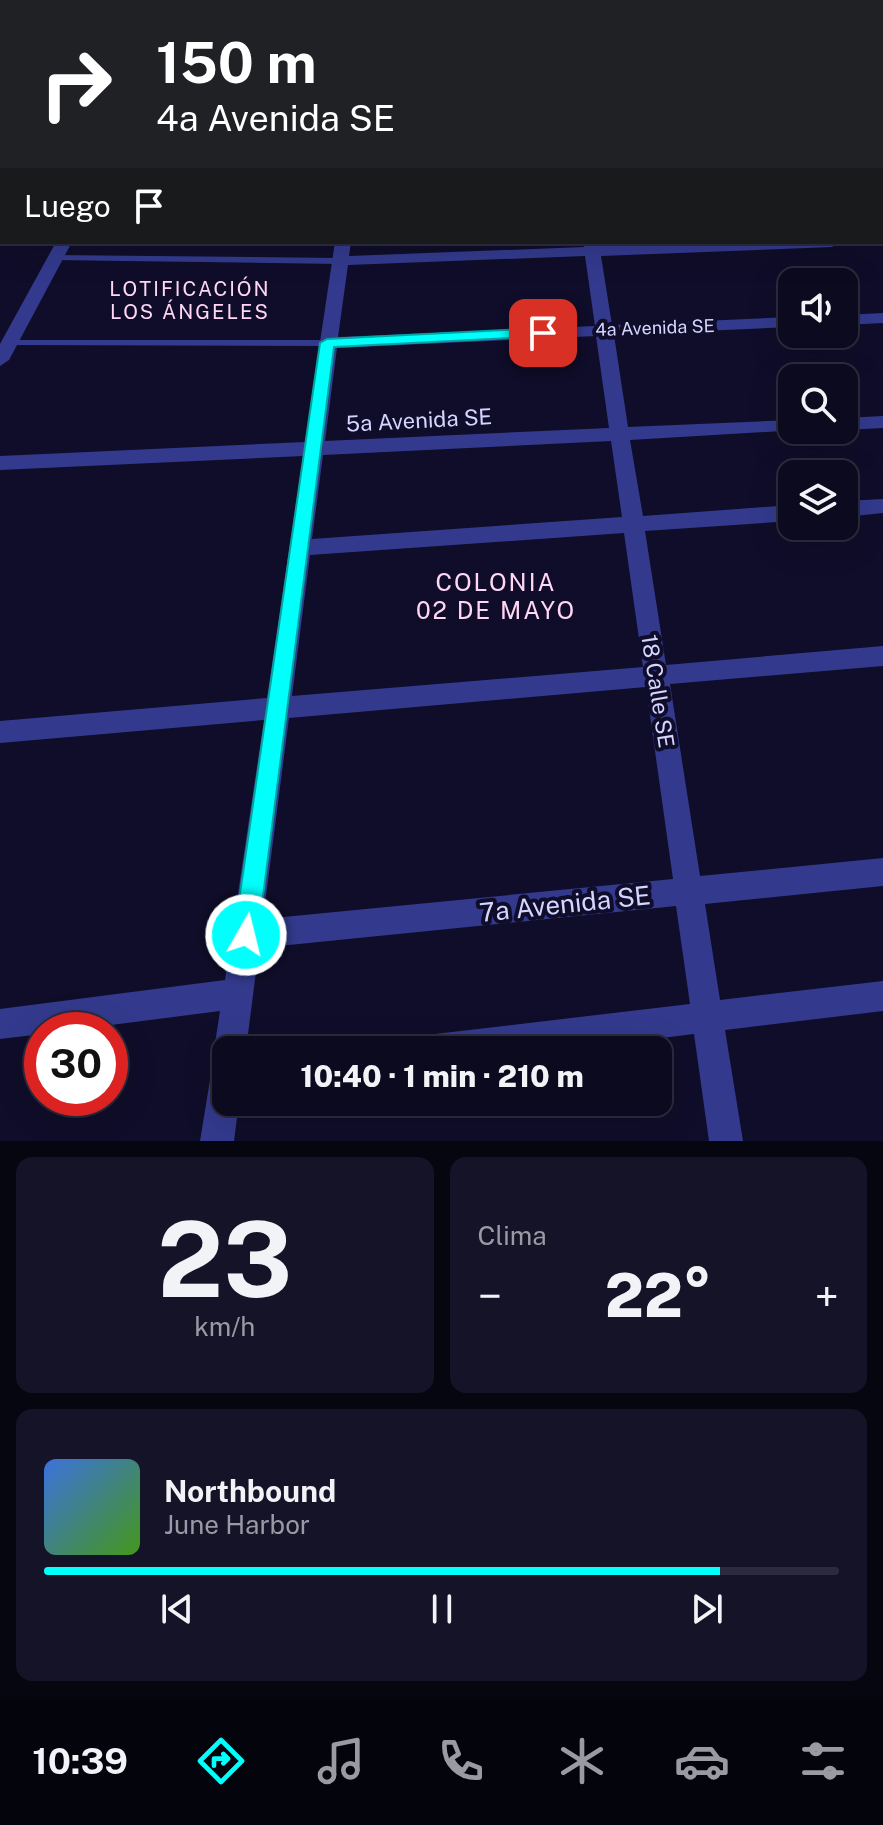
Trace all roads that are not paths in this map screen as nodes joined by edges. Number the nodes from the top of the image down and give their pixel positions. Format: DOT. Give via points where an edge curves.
graph roads {
  1 [pos="63,244"];
  2 [pos="736,244"];
  3 [pos="592,247"];
  4 [pos="341,252"];
  5 [pos="55,258"];
  6 [pos="883,318"];
  7 [pos="858,319"];
  8 [pos="778,323"];
  9 [pos="604,330"];
  10 [pos="9,343"];
  11 [pos="327,343"];
  12 [pos="0,360"];
  13 [pos="883,422"];
  14 [pos="858,423"];
  15 [pos="778,427"];
  16 [pos="619,434"];
  17 [pos="314,449"];
  18 [pos="0,463"];
  19 [pos="883,506"];
  20 [pos="858,508"];
  21 [pos="778,514"];
  22 [pos="633,525"];
  23 [pos="300,548"];
  24 [pos="883,656"];
  25 [pos="656,676"];
  26 [pos="277,710"];
  27 [pos="0,732"];
  28 [pos="883,872"];
  29 [pos="688,891"];
  30 [pos="246,935"];
  31 [pos="238,993"];
  32 [pos="883,996"];
  33 [pos="707,1015"];
  34 [pos="0,1024"];
  35 [pos="232,1036"];
  36 [pos="544,1036"];
  37 [pos="221,1116"];
  38 [pos="217,1141"];
  39 [pos="726,1141"];
  1 -- 5 [label="street"];
  2 -- 3 [label="street"];
  3 -- 4 [label="street"];
  3 -- 9 [label="street, 18 Calle SE"];
  4 -- 5 [label="lane"];
  4 -- 11 [label="street"];
  5 -- 10 [label="street"];
  6 -- 7 [label="street"];
  8 -- 9 [label="street, 4a Avenida SE"];
  9 -- 11 [label="street, 4a Avenida SE"];
  9 -- 16 [label="street, 18 Calle SE"];
  10 -- 11 [label="lane"];
  10 -- 12 [label="street"];
  11 -- 17 [label="street"];
  13 -- 14 [label="street"];
  15 -- 16 [label="street, 5a Avenida SE"];
  16 -- 17 [label="street, 5a Avenida SE"];
  16 -- 22 [label="street, 18 Calle SE"];
  17 -- 18 [label="street, 5a Avenida SE"];
  17 -- 23 [label="street"];
  19 -- 20 [label="street"];
  21 -- 22 [label="street"];
  22 -- 23 [label="street"];
  22 -- 25 [label="street, 18 Calle SE"];
  23 -- 26 [label="street"];
  24 -- 25 [label="street"];
  25 -- 26 [label="street"];
  25 -- 29 [label="street, 18 Calle SE"];
  26 -- 27 [label="street"];
  26 -- 30 [label="street"];
  28 -- 29 [label="street, 7a Avenida SE"];
  29 -- 30 [label="street, 7a Avenida SE"];
  29 -- 33 [label="street, 18 Calle SE"];
  30 -- 31 [label="street"];
  31 -- 34 [label="street"];
  31 -- 35 [label="street"];
  32 -- 33 [label="street"];
  33 -- 36 [label="street"];
  33 -- 39 [label="street, 18 Calle SE"];
  37 -- 38 [label="street"];
}
